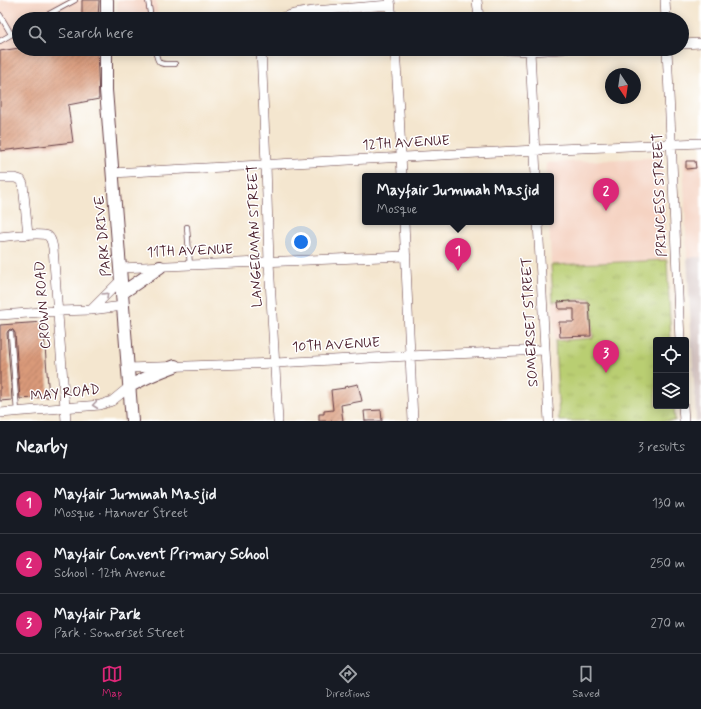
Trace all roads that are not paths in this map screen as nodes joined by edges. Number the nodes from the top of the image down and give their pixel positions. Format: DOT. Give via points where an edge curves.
graph roads {
  1 [pos="75,0"];
  2 [pos="107,0"];
  3 [pos="148,0"];
  4 [pos="477,0"];
  5 [pos="666,0"];
  6 [pos="390,2"];
  7 [pos="341,5"];
  8 [pos="53,12"];
  9 [pos="107,12"];
  10 [pos="150,12"];
  11 [pos="307,12"];
  12 [pos="391,12"];
  13 [pos="478,12"];
  14 [pos="666,12"];
  15 [pos="0,15"];
  16 [pos="12,34"];
  17 [pos="0,41"];
  18 [pos="701,43"];
  19 [pos="689,44"];
  20 [pos="106,56"];
  21 [pos="156,56"];
  22 [pos="261,56"];
  23 [pos="395,56"];
  24 [pos="530,56"];
  25 [pos="667,56"];
  26 [pos="175,64"];
  27 [pos="701,143"];
  28 [pos="672,144"];
  29 [pos="535,150"];
  30 [pos="401,157"];
  31 [pos="266,164"];
  32 [pos="112,172"];
  33 [pos="402,173"];
  34 [pos="536,173"];
  35 [pos="0,178"];
  36 [pos="404,225"];
  37 [pos="538,225"];
  38 [pos="187,227"];
  39 [pos="28,235"];
  40 [pos="0,237"];
  41 [pos="406,256"];
  42 [pos="269,262"];
  43 [pos="190,266"];
  44 [pos="160,267"];
  45 [pos="121,274"];
  46 [pos="122,293"];
  47 [pos="123,306"];
  48 [pos="91,310"];
  49 [pos="57,311"];
  50 [pos="0,315"];
  51 [pos="11,333"];
  52 [pos="680,337"];
  53 [pos="545,350"];
  54 [pos="409,356"];
  55 [pos="275,363"];
  56 [pos="175,366"];
  57 [pos="128,368"];
  58 [pos="129,388"];
  59 [pos="65,408"];
  60 [pos="683,409"];
  61 [pos="17,412"];
  62 [pos="0,413"];
  63 [pos="66,421"];
  64 [pos="132,421"];
  65 [pos="278,421"];
  66 [pos="413,421"];
  67 [pos="549,421"];
  68 [pos="684,421"];
  1 -- 8 [label="lane"];
  2 -- 9 [label="street"];
  3 -- 10 [label="lane"];
  4 -- 13 [label="street"];
  5 -- 14 [label="street"];
  6 -- 7 [label="street"];
  6 -- 12 [label="street"];
  7 -- 11 [label="street"];
  15 -- 16 [label="lane"];
  16 -- 17 [label="lane"];
  18 -- 19 [label="street"];
  20 -- 32 [label="street, PARK DRIVE"];
  21 -- 26 [label="lane" via="161,64"];
  22 -- 31 [label="street, LANGERMAN STREET"];
  23 -- 30 [label="street"];
  24 -- 29 [label="street"];
  25 -- 28 [label="street, PRINCESS STREET"];
  27 -- 28 [label="street, 12TH AVENUE"];
  28 -- 29 [label="street, 12TH AVENUE"];
  28 -- 52 [label="street, PRINCESS STREET"];
  29 -- 30 [label="street, 12TH AVENUE"];
  29 -- 34 [label="street"];
  30 -- 31 [label="street, 12TH AVENUE"];
  30 -- 33 [label="street"];
  31 -- 32 [label="street, 12TH AVENUE"];
  31 -- 42 [label="street, LANGERMAN STREET"];
  32 -- 45 [label="street, PARK DRIVE"];
  35 -- 39 [label="street" via="15,178 23,184"];
  36 -- 41 [label="street"];
  37 -- 53 [label="street, SOMERSET STREET"];
  38 -- 43 [label="lane"];
  39 -- 40 [label="street, CROWN ROAD"];
  39 -- 49 [label="street, CROWN ROAD" via="48,236 51,241"];
  41 -- 42 [label="street, 11TH AVENUE"];
  41 -- 54 [label="street"];
  42 -- 43 [label="street, 11TH AVENUE"];
  42 -- 55 [label="street, LANGERMAN STREET"];
  43 -- 44 [label="street, 11TH AVENUE"];
  44 -- 45 [label="street, 11TH AVENUE"];
  44 -- 46 [label="street"];
  45 -- 46 [label="street, PARK DRIVE"];
  48 -- 45 [label="street, one-way"];
  46 -- 47 [label="street, PARK DRIVE"];
  47 -- 48 [label="street"];
  47 -- 57 [label="street, PARK DRIVE"];
  48 -- 49 [label="street"];
  49 -- 50 [label="street"];
  49 -- 59 [label="street, CROWN ROAD"];
  51 -- 61 [label="lane"];
  53 -- 54 [label="street, 10TH AVENUE"];
  53 -- 67 [label="street, SOMERSET STREET"];
  54 -- 55 [label="street, 10TH AVENUE"];
  54 -- 66 [label="street"];
  55 -- 56 [label="street, 10TH AVENUE"];
  55 -- 65 [label="street, LANGERMAN STREET"];
  56 -- 57 [label="street, 10TH AVENUE"];
  56 -- 58 [label="street" via="149,376"];
  57 -- 58 [label="street, PARK DRIVE"];
  58 -- 59 [label="street, MAY ROAD, one-way" via="112,401 100,405"];
  58 -- 64 [label="street, PARK DRIVE"];
  59 -- 61 [label="street, MAY ROAD"];
  59 -- 63 [label="street, CROWN ROAD"];
  60 -- 68 [label="street"];
  61 -- 62 [label="street, MAY ROAD"];
}
